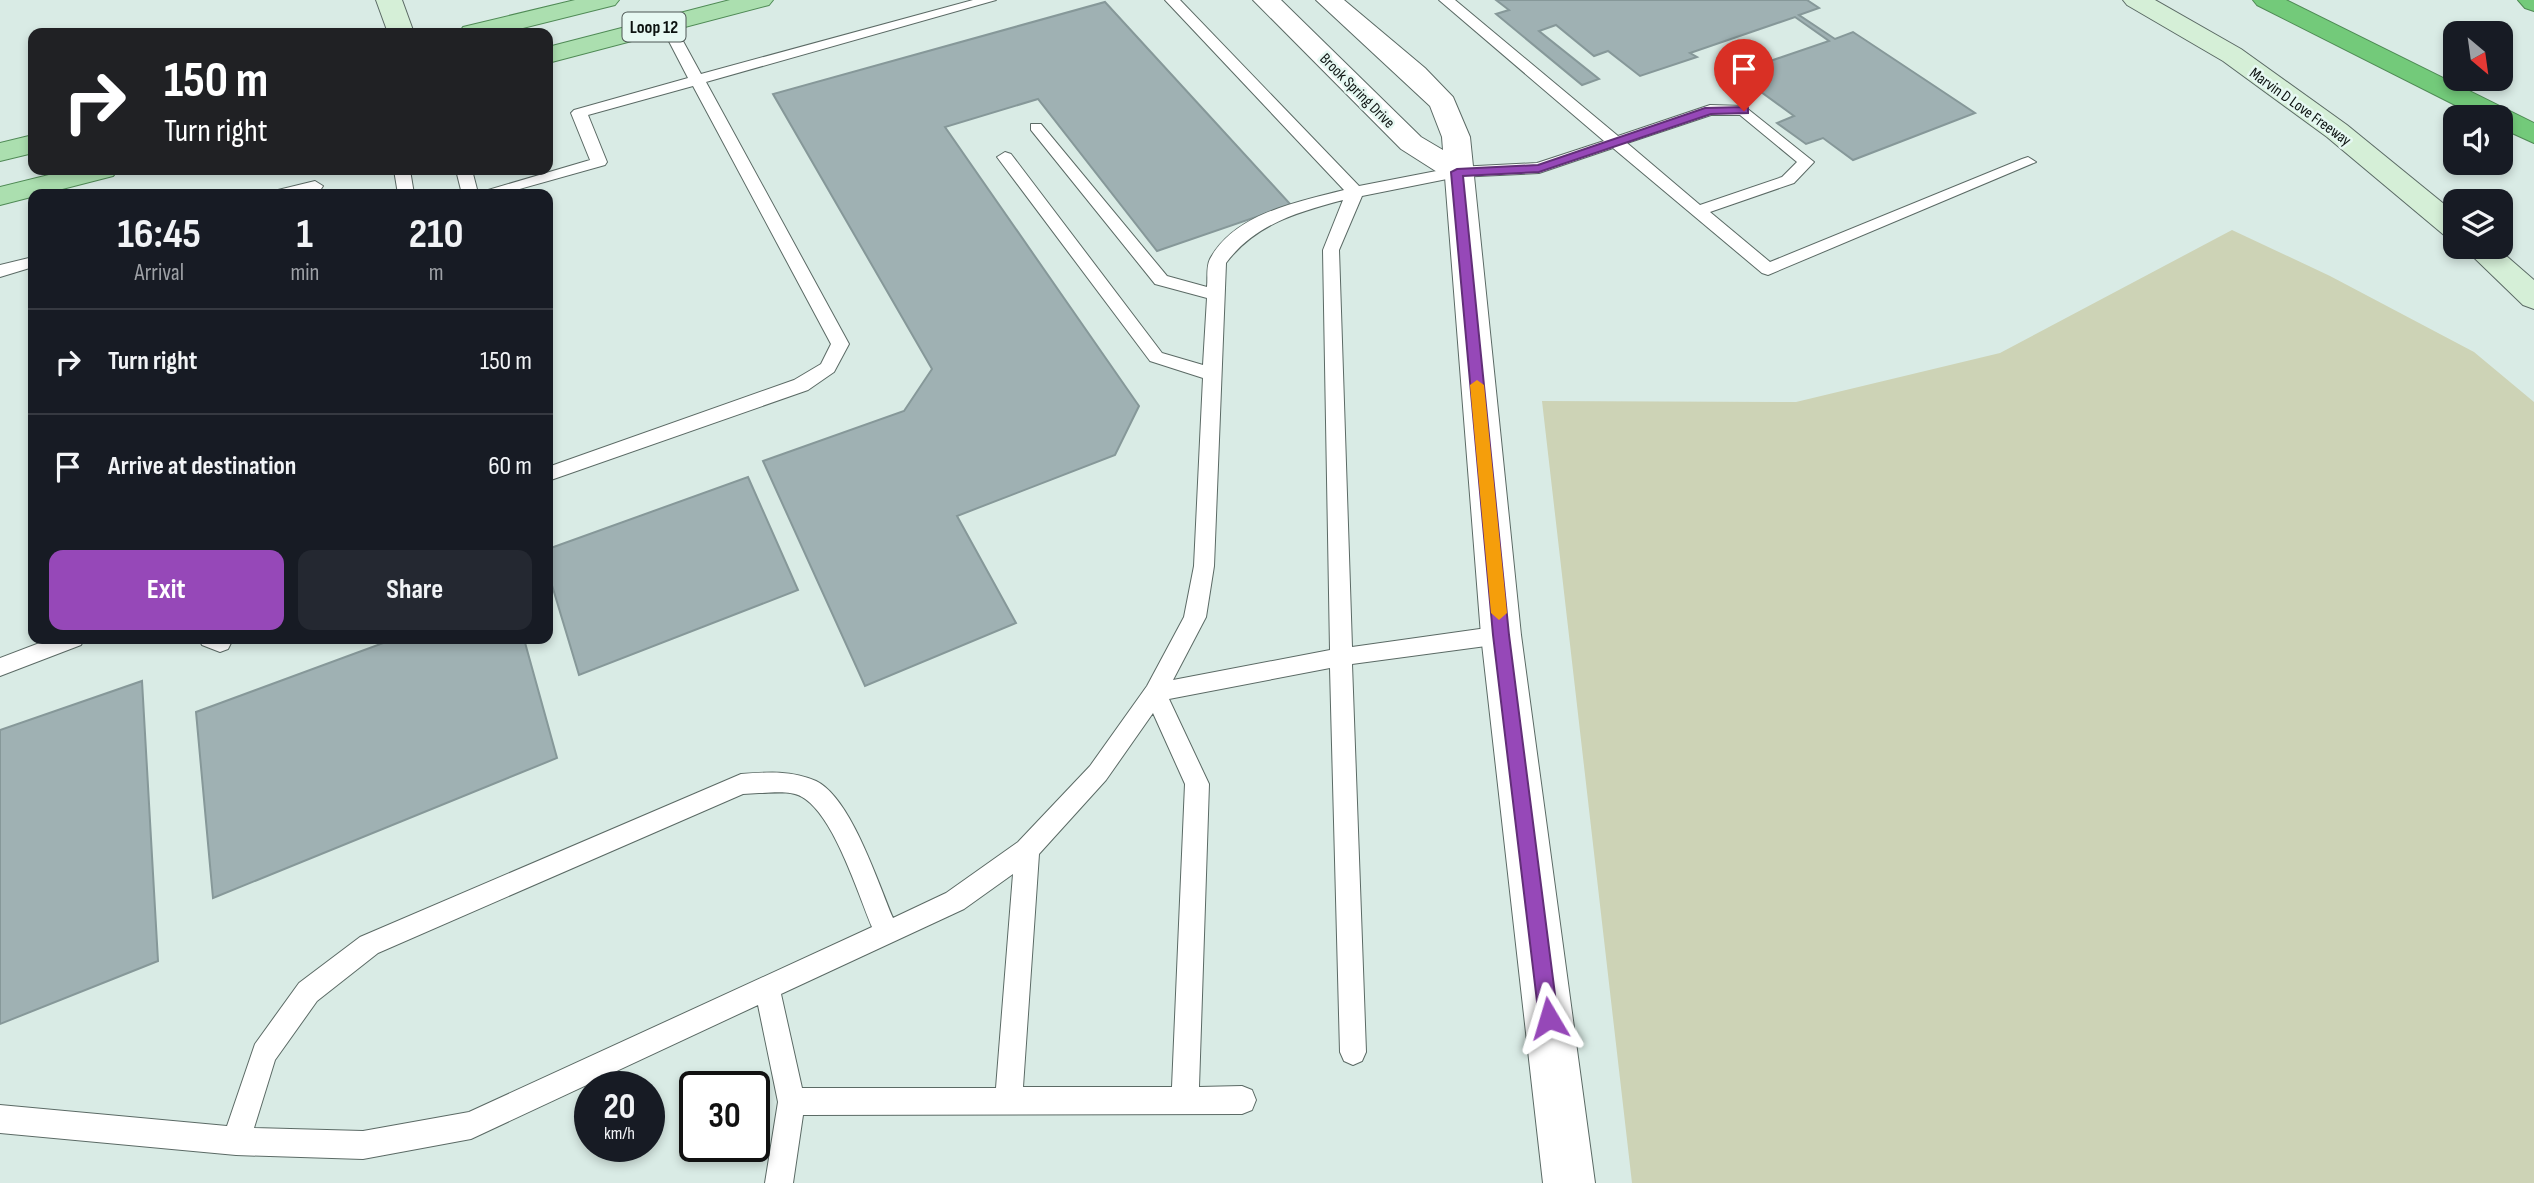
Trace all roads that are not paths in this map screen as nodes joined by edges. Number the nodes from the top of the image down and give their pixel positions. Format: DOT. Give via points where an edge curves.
graph roads {
  1 [pos="389,0"];
  2 [pos="606,0"];
  3 [pos="761,0"];
  4 [pos="989,0"];
  5 [pos="1172,0"];
  6 [pos="1266,0"];
  7 [pos="1329,0"];
  8 [pos="1446,0"];
  9 [pos="2136,0"];
  10 [pos="2266,0"];
  11 [pos="667,24"];
  12 [pos="399,28"];
  13 [pos="492,28"];
  14 [pos="553,54"];
  15 [pos="697,80"];
  16 [pos="1036,127"];
  17 [pos="2534,134"];
  18 [pos="1614,142"];
  19 [pos="28,145"];
  20 [pos="0,152"];
  21 [pos="1004,157"];
  22 [pos="2028,162"];
  23 [pos="1457,172"];
  24 [pos="84,175"];
  25 [pos="553,175"];
  26 [pos="553,175"];
  27 [pos="315,186"];
  28 [pos="31,189"];
  29 [pos="303,189"];
  30 [pos="503,189"];
  31 [pos="28,190"];
  32 [pos="1355,192"];
  33 [pos="0,197"];
  34 [pos="1698,211"];
  35 [pos="2443,218"];
  36 [pos="2491,259"];
  37 [pos="28,263"];
  38 [pos="0,271"];
  39 [pos="1214,294"];
  40 [pos="2534,298"];
  41 [pos="1214,376"];
  42 [pos="553,472"];
  43 [pos="1501,635"];
  44 [pos="60,644"];
  45 [pos="1341,657"];
  46 [pos="0,667"];
  47 [pos="1155,693"];
  48 [pos="1027,850"];
  49 [pos="886,932"];
  50 [pos="767,987"];
  51 [pos="1353,1052"];
  52 [pos="1185,1100"];
  53 [pos="1242,1100"];
  54 [pos="792,1102"];
  55 [pos="1008,1102"];
  56 [pos="0,1119"];
  57 [pos="236,1141"];
  58 [pos="779,1183"];
  59 [pos="1569,1183"];
  1 -- 12 [label="main road"];
  2 -- 13 [label="main road, Loop 12"];
  3 -- 11 [label="main road, Loop 12"];
  4 -- 15 [label="lane"];
  5 -- 32 [label="lane"];
  6 -- 23 [label="street, Brook Spring Drive" via="1411,143"];
  7 -- 23 [label="street" via="1443,103 1456,137"];
  8 -- 18 [label="lane"];
  9 -- 35 [label="main road, Marvin D Love Freeway" via="2232,55 2337,131"];
  10 -- 17 [label="highway"];
  11 -- 14 [label="main road, Loop 12"];
  11 -- 15 [label="lane"];
  15 -- 25 [label="lane" via="579,113 599,162"];
  15 -- 42 [label="lane" via="840,344 828,368 801,385"];
  16 -- 39 [label="lane" via="1161,280"];
  18 -- 23 [label="lane" via="1539,169"];
  18 -- 34 [label="lane"];
  18 -- 34 [label="lane" via="1710,110 1744,111 1806,162 1788,180"];
  19 -- 20 [label="main road"];
  21 -- 41 [label="lane" via="1156,357"];
  22 -- 34 [label="lane" via="1768,269"];
  23 -- 32 [label="lane"];
  23 -- 43 [label="street"];
  24 -- 28 [label="main road"];
  26 -- 30 [label="lane"];
  27 -- 29 [label="lane"];
  31 -- 33 [label="main road"];
  32 -- 39 [label="lane" via="1285,212 1229,243 1217,262"];
  32 -- 45 [label="lane" via="1331,250"];
  36 -- 40 [label="main road"];
  37 -- 38 [label="lane"];
  39 -- 41 [label="lane"];
  41 -- 47 [label="lane" via="1204,566 1195,617"];
  43 -- 45 [label="lane"];
  43 -- 59 [label="street"];
  44 -- 46 [label="lane"];
  45 -- 47 [label="lane"];
  45 -- 51 [label="lane"];
  47 -- 48 [label="lane" via="1098,773"];
  47 -- 52 [label="lane" via="1197,784"];
  48 -- 49 [label="lane" via="954,901"];
  48 -- 55 [label="lane"];
  49 -- 50 [label="lane"];
  49 -- 57 [label="lane" via="836,818 813,791 786,782 741,784 369,944 307,992 264,1053"];
  50 -- 54 [label="lane"];
  50 -- 57 [label="lane" via="471,1125 363,1145"];
  52 -- 53 [label="lane"];
  52 -- 55 [label="lane"];
  54 -- 55 [label="lane"];
  54 -- 58 [label="lane"];
  56 -- 57 [label="lane"];
}
